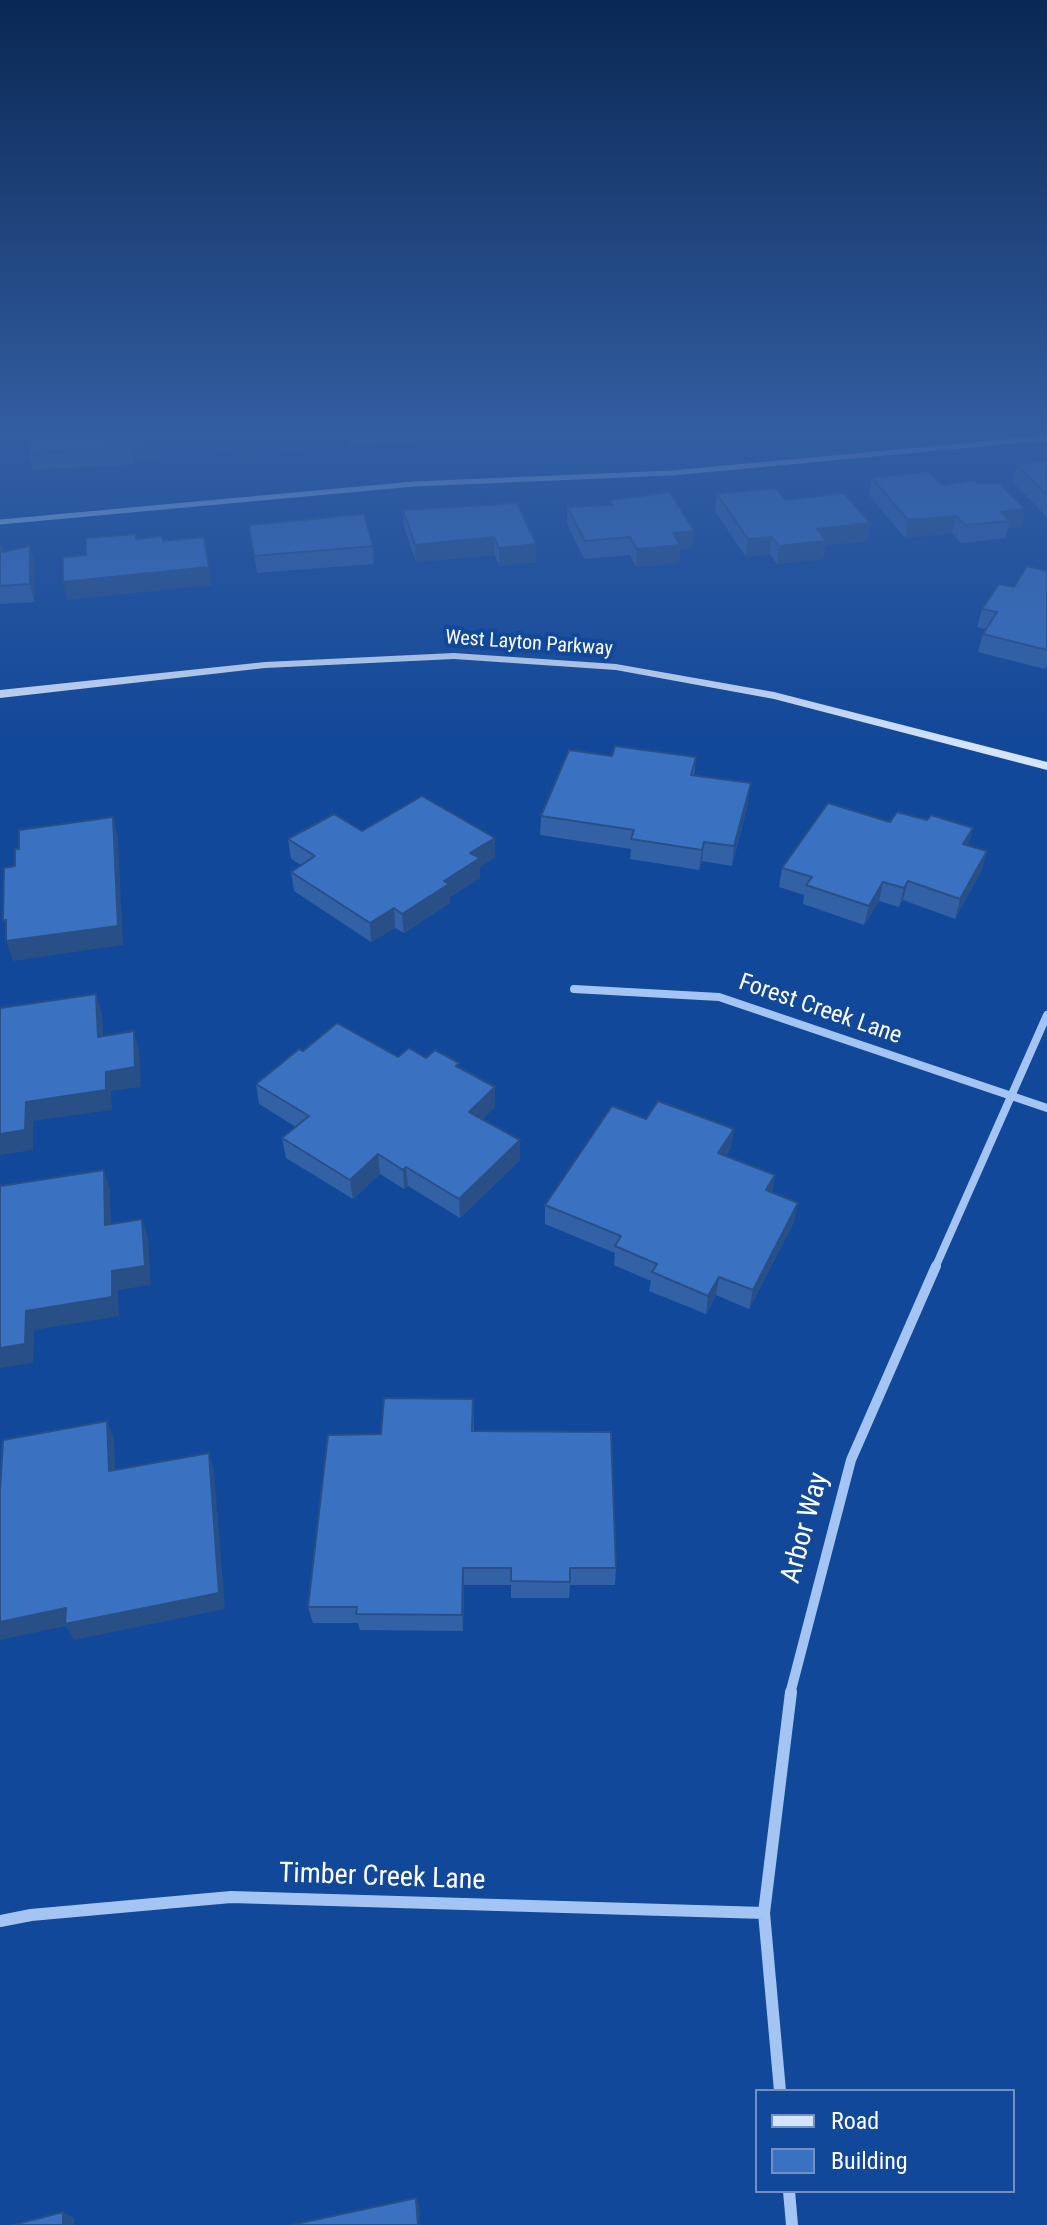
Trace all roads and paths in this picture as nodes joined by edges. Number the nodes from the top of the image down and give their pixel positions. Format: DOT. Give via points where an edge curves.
graph roads {
  1 [pos="0,694"];
  2 [pos="1047,766"];
  3 [pos="574,989"];
  4 [pos="1047,1015"];
  5 [pos="1013,1096"];
  6 [pos="1047,1108"];
  7 [pos="764,1913"];
  8 [pos="0,1921"];
  9 [pos="780,2089"];
  10 [pos="789,2193"];
  11 [pos="792,2225"];
  1 -- 2 [label="main road, West Layton Parkway" via="265,665 454,656 616,667 774,696"];
  3 -- 5 [label="street, Forest Creek Lane" via="719,997"];
  4 -- 5 [label="street, Arbor Way"];
  5 -- 6 [label="street, Forest Creek Lane"];
  5 -- 7 [label="street, Arbor Way" via="851,1460 787,1706"];
  7 -- 8 [label="street, Timber Creek Lane" via="231,1897"];
  7 -- 9 [label="street, Arbor Way"];
  10 -- 11 [label="street"];
}
